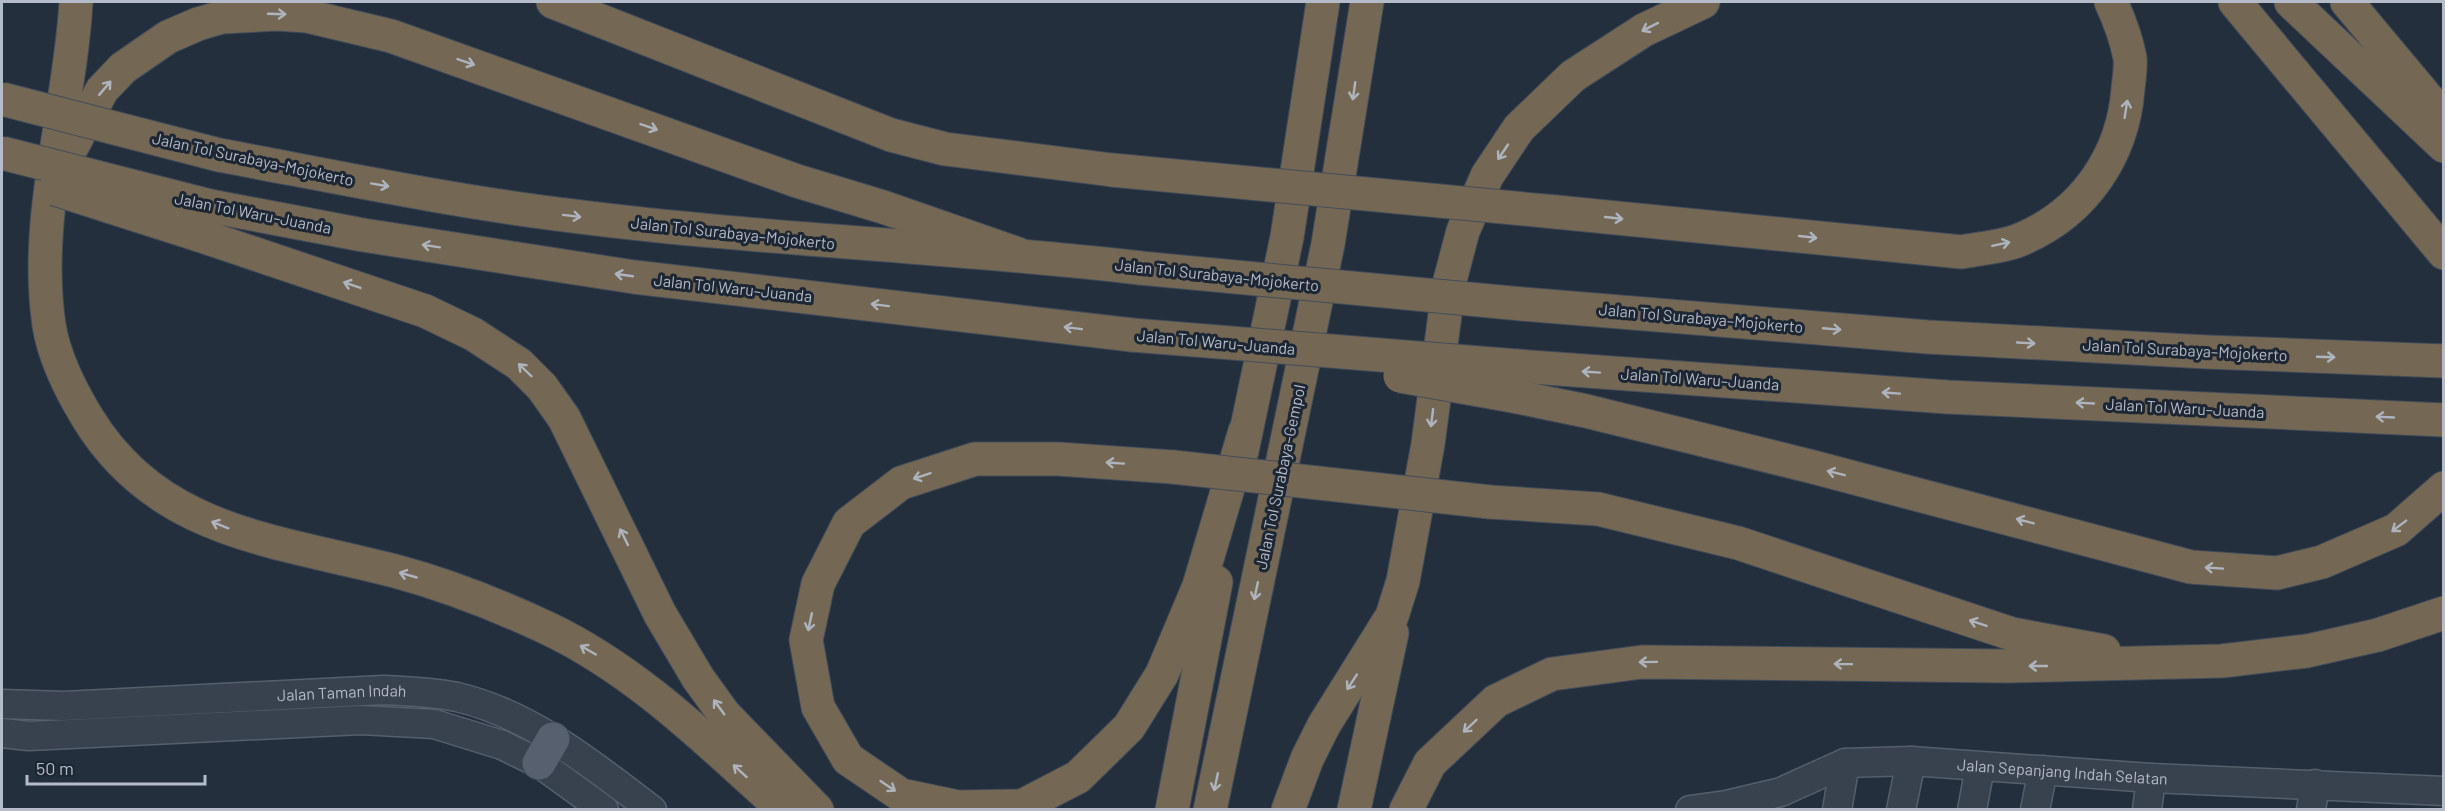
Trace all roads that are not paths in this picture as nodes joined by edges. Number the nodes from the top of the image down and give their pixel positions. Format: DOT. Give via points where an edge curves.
graph roads {
  1 [pos="76,2"];
  2 [pos="553,2"];
  3 [pos="1323,2"];
  4 [pos="1703,2"];
  5 [pos="2111,2"];
  6 [pos="2235,2"];
  7 [pos="2291,2"];
  8 [pos="2347,2"];
  9 [pos="1367,12"];
  10 [pos="2,99"];
  11 [pos="2444,118"];
  12 [pos="2444,146"];
  13 [pos="2,153"];
  14 [pos="2,168"];
  15 [pos="48,218"];
  16 [pos="204,221"];
  17 [pos="2444,253"];
  18 [pos="1018,254"];
  19 [pos="2444,361"];
  20 [pos="1515,381"];
  21 [pos="2444,420"];
  22 [pos="1245,431"];
  23 [pos="2444,488"];
  24 [pos="1403,581"];
  25 [pos="2444,613"];
  26 [pos="2222,661"];
  27 [pos="2,704"];
  28 [pos="2,733"];
  29 [pos="546,751"];
  30 [pos="1911,761"];
  31 [pos="1845,763"];
  32 [pos="1980,766"];
  33 [pos="2043,770"];
  34 [pos="2151,778"];
  35 [pos="2444,791"];
  36 [pos="2313,797"];
  37 [pos="2375,799"];
  38 [pos="1726,807"];
  39 [pos="604,810"];
  40 [pos="652,810"];
  41 [pos="784,810"];
  42 [pos="817,810"];
  43 [pos="1172,810"];
  44 [pos="1210,810"];
  45 [pos="1288,810"];
  46 [pos="1354,810"];
  47 [pos="1406,810"];
  48 [pos="1690,810"];
  49 [pos="1837,810"];
  50 [pos="1901,810"];
  51 [pos="1972,810"];
  52 [pos="2035,810"];
  53 [pos="2147,810"];
  1 -- 15 [label="highway"];
  2 -- 5 [label="highway, one-way, bridge" via="891,135 945,149 1112,170 1962,252 2023,239 2089,192 2120,136 2126,108 2130,60"];
  3 -- 22 [label="highway" via="1287,237"];
  4 -- 24 [label="highway, one-way" via="1644,30 1573,76 1519,128 1487,176 1463,231 1449,284 1428,444"];
  6 -- 17 [label="highway"];
  7 -- 12 [label="highway"];
  8 -- 11 [label="highway"];
  9 -- 44 [label="highway, Jalan Tol Surabaya–Gempol, one-way" via="1328,244"];
  10 -- 18 [label="highway, Jalan Tol Surabaya–Mojokerto, one-way, bridge" via="219,155 465,200 572,216 807,241"];
  13 -- 16 [label="highway, Jalan Tol Waru–Juanda, bridge"];
  14 -- 16 [label="highway, bridge" via="39,184"];
  15 -- 18 [label="highway, one-way" via="88,113 102,90 123,68 168,37 198,24 222,17 277,14 330,21 391,36 797,181"];
  41 -- 15 [label="highway, one-way" via="630,677 550,629 447,586 262,541 174,504 140,482 115,458 95,430 61,365 50,327 46,285"];
  20 -- 16 [label="highway, Jalan Tol Waru–Juanda, one-way, bridge" via="634,277 363,235"];
  42 -- 16 [label="highway, one-way" via="724,714 698,678 660,614 564,418 519,364 474,334 425,311"];
  18 -- 19 [label="highway, Jalan Tol Surabaya–Mojokerto, one-way, bridge" via="1522,304 1928,337"];
  21 -- 20 [label="highway, Jalan Tol Waru–Juanda, one-way"];
  23 -- 20 [label="highway, one-way" via="2396,530 2322,562 2277,573 2191,567 1586,411"];
  26 -- 22 [label="highway, one-way, bridge" via="2105,651 2013,634 1738,543 1598,509 1490,502 1173,467 1058,459 975,459 901,483 849,523 818,584 806,640 818,707 848,759 901,795 958,807 1022,806 1078,777 1129,727 1162,674 1199,586"];
  22 -- 43 [label="highway"];
  24 -- 45 [label="highway, one-way" via="1392,616 1324,725"];
  24 -- 46 [label="highway"];
  25 -- 26 [label="highway" via="2378,635 2307,651"];
  26 -- 47 [label="highway, one-way" via="2020,666 1642,662 1552,674 1496,701 1430,763"];
  27 -- 29 [label="street, Jalan Taman Indah" via="64,706 421,691 492,708"];
  28 -- 29 [label="street, Jalan Taman Indah" via="29,736 402,721 434,724 502,745"];
  29 -- 39 [label="street, Jalan Taman Indah"];
  29 -- 40 [label="street, Jalan Taman Indah"];
  30 -- 31 [label="street, Jalan Sepanjang Indah Selatan"];
  30 -- 32 [label="street, Jalan Sepanjang Indah Selatan"];
  30 -- 50 [label="street"];
  31 -- 38 [label="street, Jalan Sepanjang Indah Selatan" via="1781,792"];
  31 -- 49 [label="street"];
  32 -- 33 [label="street, Jalan Sepanjang Indah Selatan"];
  32 -- 51 [label="street"];
  33 -- 34 [label="street, Jalan Sepanjang Indah Selatan"];
  33 -- 52 [label="street"];
  34 -- 36 [label="street, Jalan Sepanjang Indah Selatan"];
  34 -- 53 [label="street"];
  35 -- 37 [label="street, Jalan Sepanjang Indah Selatan"];
  36 -- 37 [label="street, Jalan Sepanjang Indah Selatan"];
  38 -- 48 [label="street, Jalan Sepanjang Indah Selatan"];
}
